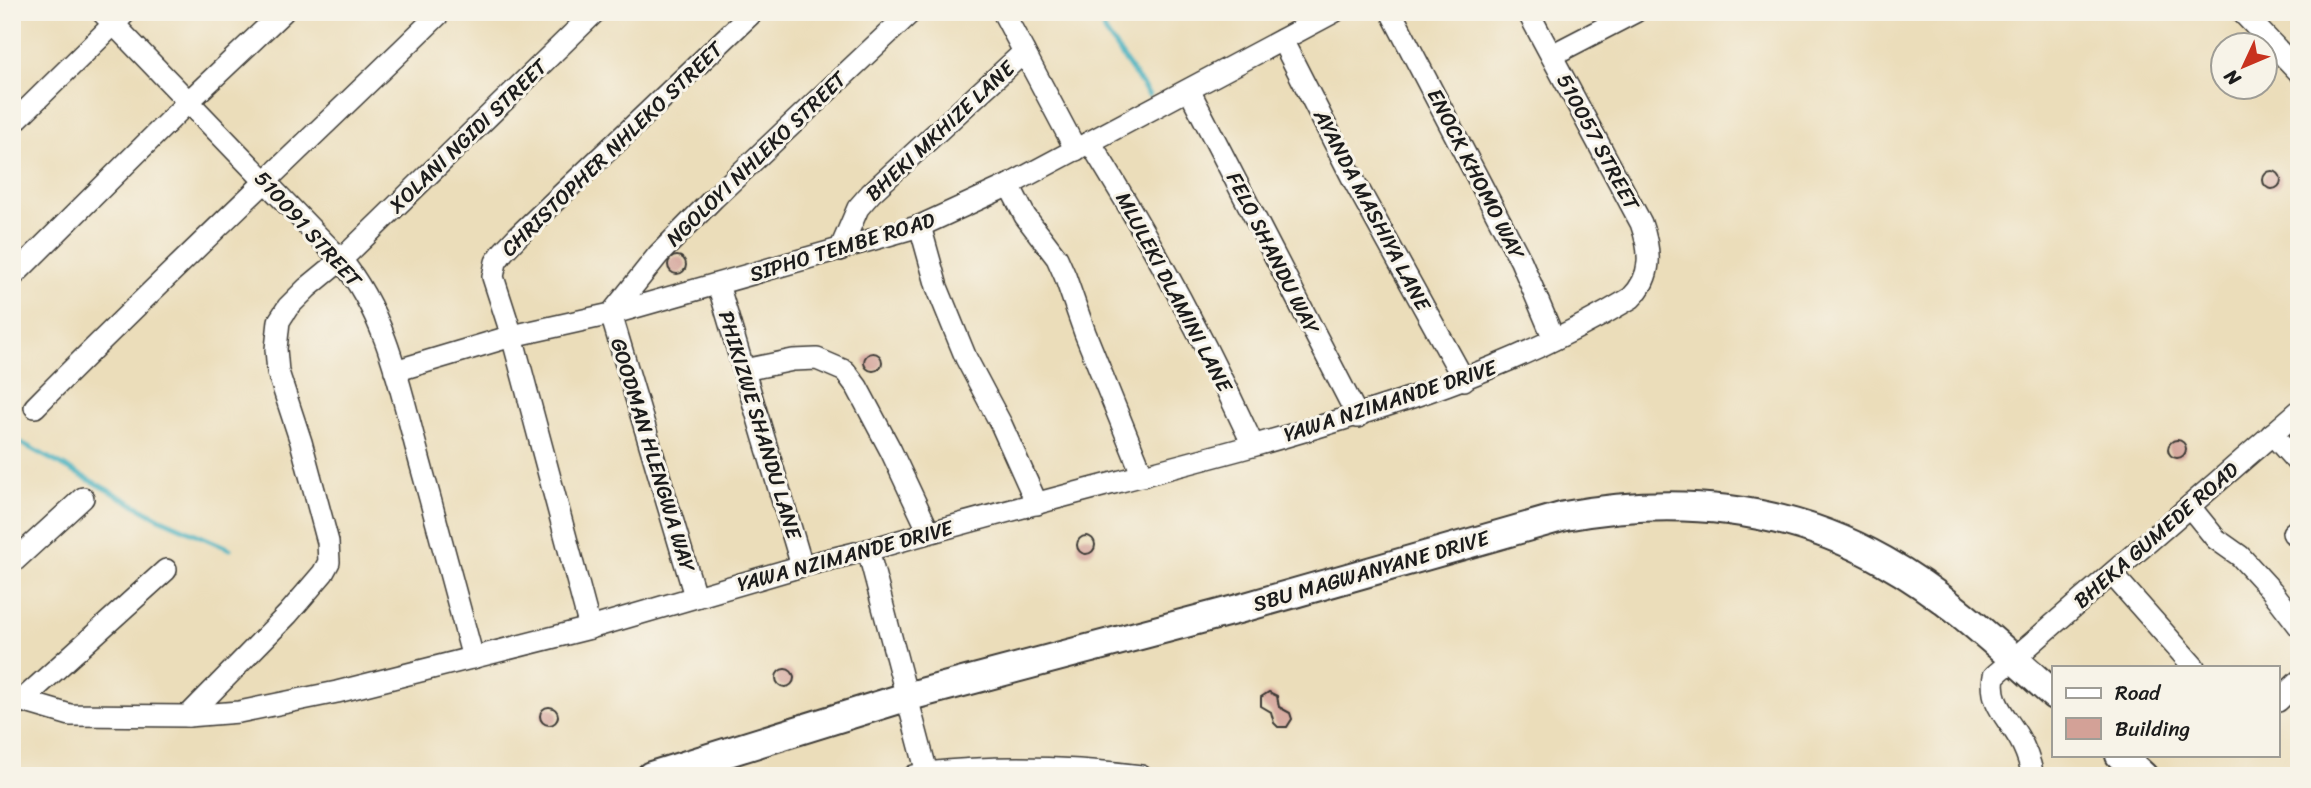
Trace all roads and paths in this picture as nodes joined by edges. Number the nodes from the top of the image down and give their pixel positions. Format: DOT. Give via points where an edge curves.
graph roads {
  1 [pos="283,12"];
  2 [pos="441,12"];
  3 [pos="595,12"];
  4 [pos="753,12"];
  5 [pos="911,12"];
  6 [pos="1003,12"];
  7 [pos="1334,12"];
  8 [pos="1391,12"];
  9 [pos="1528,12"];
  10 [pos="1635,12"];
  11 [pos="2242,12"];
  12 [pos="114,16"];
  13 [pos="1282,40"];
  14 [pos="1024,52"];
  15 [pos="1552,55"];
  16 [pos="2299,72"];
  17 [pos="1189,90"];
  18 [pos="188,102"];
  19 [pos="12,124"];
  20 [pos="1083,146"];
  21 [pos="265,182"];
  22 [pos="1009,186"];
  23 [pos="920,226"];
  24 [pos="840,250"];
  25 [pos="341,260"];
  26 [pos="12,276"];
  27 [pos="1646,278"];
  28 [pos="718,284"];
  29 [pos="611,314"];
  30 [pos="512,336"];
  31 [pos="1554,339"];
  32 [pos="744,370"];
  33 [pos="396,371"];
  34 [pos="1464,380"];
  35 [pos="34,407"];
  36 [pos="2299,411"];
  37 [pos="1357,416"];
  38 [pos="2272,434"];
  39 [pos="1253,446"];
  40 [pos="2299,464"];
  41 [pos="1143,476"];
  42 [pos="83,498"];
  43 [pos="1037,504"];
  44 [pos="2190,507"];
  45 [pos="929,533"];
  46 [pos="868,550"];
  47 [pos="12,563"];
  48 [pos="802,566"];
  49 [pos="166,570"];
  50 [pos="2113,575"];
  51 [pos="695,596"];
  52 [pos="2299,626"];
  53 [pos="590,628"];
  54 [pos="473,658"];
  55 [pos="2013,658"];
  56 [pos="2193,666"];
  57 [pos="2299,681"];
  58 [pos="2052,693"];
  59 [pos="906,697"];
  60 [pos="2280,699"];
  61 [pos="16,700"];
  62 [pos="188,716"];
  63 [pos="2121,756"];
  64 [pos="986,772"];
  65 [pos="920,774"];
  66 [pos="651,776"];
  67 [pos="1141,776"];
  68 [pos="2033,776"];
  69 [pos="2143,776"];
  1 -- 18 [label="street"];
  2 -- 21 [label="street"];
  3 -- 25 [label="street, XOLANI NGIDI STREET"];
  4 -- 30 [label="street, CHRISTOPHER NHLEKO STREET" via="503,252 493,277"];
  5 -- 29 [label="street, NGOLOYI NHLEKO STREET" via="714,198 658,255"];
  6 -- 14 [label="street, MLULEKI DLAMINI LANE"];
  7 -- 13 [label="street, SIPHO TEMBE ROAD"];
  8 -- 31 [label="street, ENOCK KHOMO WAY" via="1521,261"];
  9 -- 15 [label="street, 510057 STREET"];
  10 -- 15 [label="street"];
  11 -- 16 [label="street"];
  12 -- 18 [label="street, 510091 STREET"];
  12 -- 19 [label="street"];
  13 -- 17 [label="street, SIPHO TEMBE ROAD"];
  13 -- 34 [label="street, AYANDA MASHIYA LANE"];
  14 -- 20 [label="street, MLULEKI DLAMINI LANE"];
  14 -- 24 [label="street, BHEKI MKHIZE LANE" via="871,193 858,208"];
  15 -- 27 [label="street, 510057 STREET" via="1641,223 1648,243"];
  17 -- 20 [label="street, SIPHO TEMBE ROAD"];
  17 -- 37 [label="street, FELO SHANDU WAY"];
  18 -- 21 [label="street, 510091 STREET"];
  18 -- 26 [label="street"];
  20 -- 22 [label="street, SIPHO TEMBE ROAD"];
  20 -- 39 [label="street, MLULEKI DLAMINI LANE" via="1143,229 1214,361"];
  21 -- 25 [label="street, 510091 STREET"];
  21 -- 35 [label="street"];
  22 -- 23 [label="street, SIPHO TEMBE ROAD"];
  22 -- 41 [label="street" via="1057,258"];
  23 -- 24 [label="street, SIPHO TEMBE ROAD"];
  23 -- 43 [label="street" via="937,287 966,358"];
  24 -- 28 [label="street, SIPHO TEMBE ROAD"];
  25 -- 33 [label="street, 510091 STREET" via="363,289"];
  25 -- 62 [label="street, XOLANI NGIDI STREET" via="288,307 279,321 276,349 278,372 328,542 328,562 288,614"];
  27 -- 31 [label="street, YAWA NZIMANDE DRIVE" via="1631,298"];
  28 -- 29 [label="street, SIPHO TEMBE ROAD"];
  28 -- 32 [label="street, PHIKIZWE SHANDU LANE"];
  29 -- 30 [label="street, SIPHO TEMBE ROAD"];
  29 -- 51 [label="street, GOODMAN HLENGWA WAY"];
  30 -- 33 [label="street, SIPHO TEMBE ROAD"];
  30 -- 53 [label="street, CHRISTOPHER NHLEKO STREET"];
  31 -- 34 [label="street, YAWA NZIMANDE DRIVE"];
  32 -- 45 [label="street" via="793,359 817,359 845,371 891,451"];
  32 -- 48 [label="street, PHIKIZWE SHANDU LANE"];
  33 -- 54 [label="street, 510091 STREET"];
  34 -- 37 [label="street, YAWA NZIMANDE DRIVE"];
  36 -- 38 [label="street, BHEKA GUMEDE ROAD"];
  37 -- 39 [label="street, YAWA NZIMANDE DRIVE"];
  38 -- 40 [label="street"];
  38 -- 44 [label="street, BHEKA GUMEDE ROAD"];
  39 -- 41 [label="street, YAWA NZIMANDE DRIVE"];
  41 -- 43 [label="street, YAWA NZIMANDE DRIVE"];
  42 -- 47 [label="street"];
  43 -- 45 [label="street, YAWA NZIMANDE DRIVE"];
  44 -- 50 [label="street, BHEKA GUMEDE ROAD"];
  44 -- 52 [label="street" via="2216,539 2240,556"];
  45 -- 46 [label="street, YAWA NZIMANDE DRIVE"];
  46 -- 48 [label="street, YAWA NZIMANDE DRIVE"];
  46 -- 59 [label="street"];
  48 -- 51 [label="street, YAWA NZIMANDE DRIVE"];
  49 -- 61 [label="street"];
  50 -- 55 [label="street, BHEKA GUMEDE ROAD"];
  50 -- 56 [label="street"];
  51 -- 53 [label="street, YAWA NZIMANDE DRIVE"];
  53 -- 54 [label="street, YAWA NZIMANDE DRIVE"];
  54 -- 62 [label="street, YAWA NZIMANDE DRIVE" via="251,710"];
  55 -- 58 [label="main road, SBU MAGWANYANE DRIVE"];
  55 -- 59 [label="main road, SBU MAGWANYANE DRIVE" via="1919,583 1845,542 1764,515 1653,505 1565,516"];
  55 -- 68 [label="street, BHEKA GUMEDE ROAD" via="1994,676 1993,692 2026,750"];
  57 -- 60 [label="street"];
  59 -- 65 [label="street"];
  59 -- 66 [label="main road, SBU MAGWANYANE DRIVE"];
  61 -- 62 [label="street, YAWA NZIMANDE DRIVE" via="70,715"];
  63 -- 69 [label="main road"];
  64 -- 65 [label="street"];
  64 -- 67 [label="street" via="1067,768"];
}
